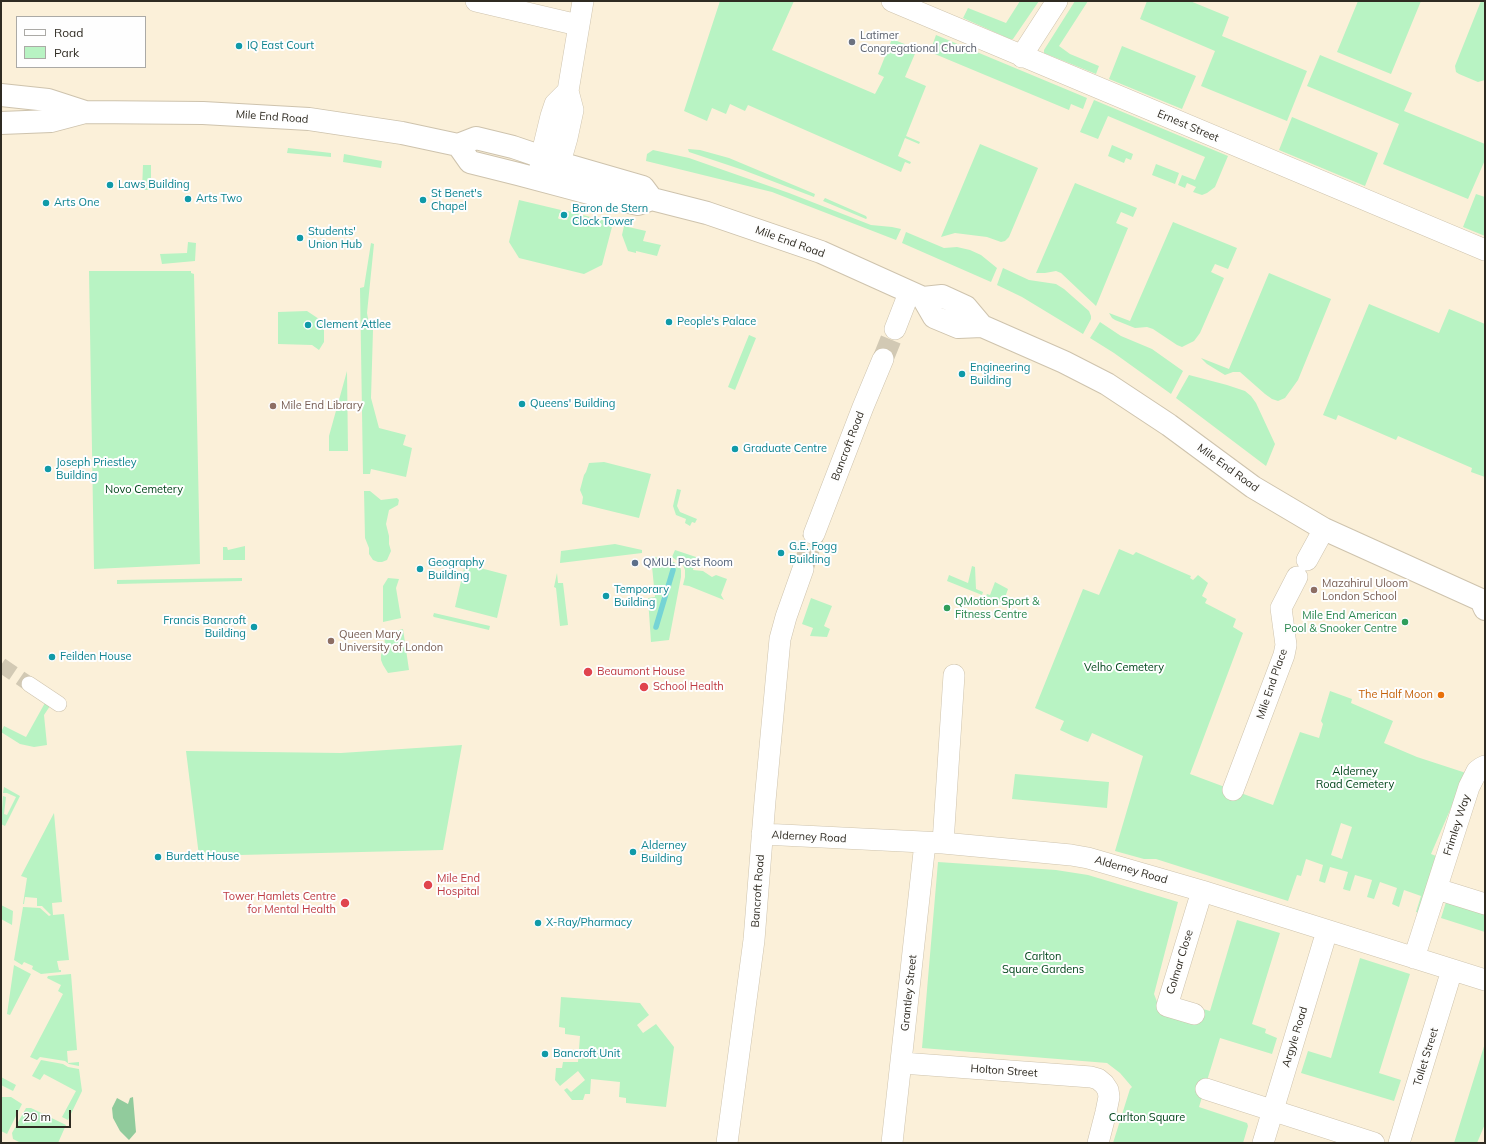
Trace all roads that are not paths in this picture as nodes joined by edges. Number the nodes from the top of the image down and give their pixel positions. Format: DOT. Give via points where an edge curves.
graph roads {
  1 [pos="476,1"];
  2 [pos="582,1"];
  3 [pos="892,1"];
  4 [pos="1057,1"];
  5 [pos="578,25"];
  6 [pos="1022,57"];
  7 [pos="1,95"];
  8 [pos="85,112"];
  9 [pos="1,123"];
  10 [pos="549,170"];
  11 [pos="1485,250"];
  12 [pos="916,295"];
  13 [pos="895,329"];
  14 [pos="883,359"];
  15 [pos="1324,529"];
  16 [pos="814,534"];
  17 [pos="803,569"];
  18 [pos="1484,603"];
  19 [pos="954,675"];
  20 [pos="29,684"];
  21 [pos="59,704"];
  22 [pos="1485,766"];
  23 [pos="1233,790"];
  24 [pos="762,834"];
  25 [pos="934,843"];
  26 [pos="1437,889"];
  27 [pos="1202,892"];
  28 [pos="1485,904"];
  29 [pos="1327,931"];
  30 [pos="1414,958"];
  31 [pos="1452,970"];
  32 [pos="1485,980"];
  33 [pos="1194,1014"];
  34 [pos="902,1063"];
  35 [pos="1206,1090"];
  36 [pos="1273,1111"];
  37 [pos="727,1143"];
  38 [pos="892,1143"];
  39 [pos="1098,1143"];
  40 [pos="1263,1143"];
  41 [pos="1374,1143"];
  42 [pos="1399,1143"];
  1 -- 5 [label="street"];
  2 -- 5 [label="street"];
  3 -- 6 [label="street, Ernest Street"];
  4 -- 6 [label="street"];
  5 -- 10 [label="street" via="568,91 573,110 569,129"];
  6 -- 11 [label="street, Ernest Street"];
  7 -- 8 [label="highway, Mile End Road" via="48,100"];
  8 -- 9 [label="highway, Mile End Road" via="52,121"];
  8 -- 10 [label="highway, Mile End Road" via="203,113 309,119 402,133 458,145 470,162"];
  10 -- 12 [label="highway, Mile End Road" via="643,187 652,199 728,220 814,250"];
  12 -- 13 [label="street"];
  12 -- 15 [label="highway, Mile End Road" via="942,296 966,307 982,326 1107,384 1169,425 1253,487"];
  14 -- 16 [label="street, Bancroft Road"];
  15 -- 18 [label="highway, Mile End Road"];
  15 -- 23 [label="street, Mile End Place" via="1281,608 1286,645 1284,655"];
  17 -- 24 [label="street, Bancroft Road" via="780,639"];
  19 -- 25 [label="street, Grantley Street"];
  20 -- 21 [label="street"];
  22 -- 26 [label="street, Frimley Way" via="1477,772 1469,787"];
  24 -- 25 [label="street, Alderney Road"];
  24 -- 37 [label="street, Bancroft Road" via="754,940"];
  25 -- 27 [label="street, Alderney Road" via="1088,858"];
  25 -- 34 [label="street, Grantley Street"];
  26 -- 28 [label="street"];
  26 -- 30 [label="street, Frimley Way"];
  27 -- 29 [label="street, Alderney Road"];
  27 -- 33 [label="street, Colmar Close" via="1166,1006"];
  29 -- 30 [label="street, Alderney Road"];
  29 -- 36 [label="street, Argyle Road"];
  30 -- 31 [label="street, Alderney Road"];
  31 -- 32 [label="street, Alderney Road"];
  31 -- 42 [label="street, Tollet Street"];
  34 -- 38 [label="street, Grantley Street"];
  34 -- 39 [label="street, Holton Street" via="1098,1079 1108,1090 1108,1104"];
  35 -- 36 [label="street"];
  36 -- 40 [label="street, Argyle Road"];
  36 -- 41 [label="street"];
}
